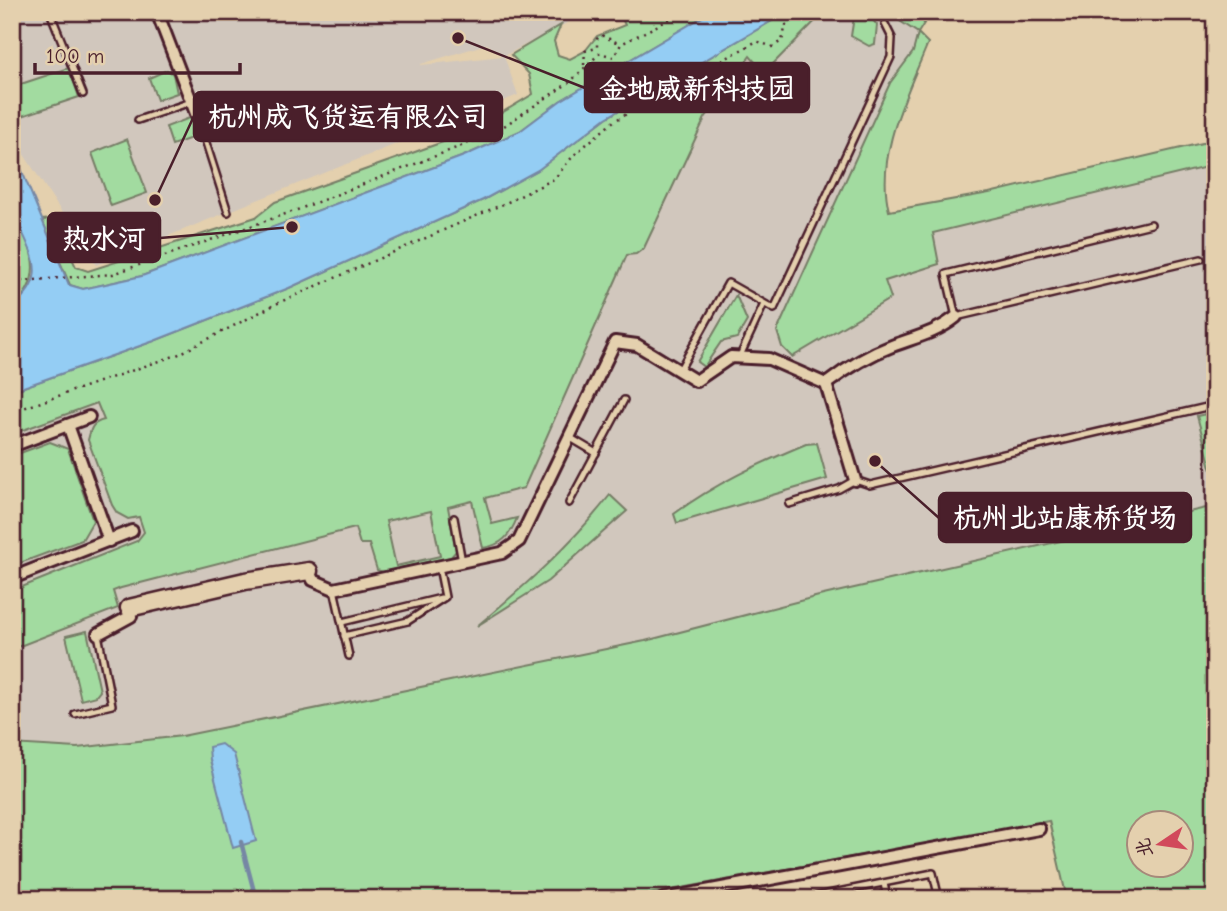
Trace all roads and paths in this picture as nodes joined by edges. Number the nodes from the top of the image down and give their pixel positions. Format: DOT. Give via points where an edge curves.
graph roads {
  1 [pos="18,12"];
  2 [pos="50,12"];
  3 [pos="157,12"];
  4 [pos="684,12"];
  5 [pos="807,12"];
  6 [pos="12,14"];
  7 [pos="885,24"];
  8 [pos="621,44"];
  9 [pos="584,65"];
  10 [pos="83,94"];
  11 [pos="192,102"];
  12 [pos="230,113"];
  13 [pos="138,120"];
  14 [pos="200,124"];
  15 [pos="228,212"];
  16 [pos="1151,224"];
  17 [pos="1201,259"];
  18 [pos="25,281"];
  19 [pos="764,304"];
  20 [pos="956,317"];
  21 [pos="739,358"];
  22 [pos="679,371"];
  23 [pos="826,384"];
  24 [pos="624,400"];
  25 [pos="1215,405"];
  26 [pos="12,412"];
  27 [pos="89,417"];
  28 [pos="68,425"];
  29 [pos="569,437"];
  30 [pos="12,446"];
  31 [pos="596,453"];
  32 [pos="855,480"];
  33 [pos="569,503"];
  34 [pos="789,504"];
  35 [pos="454,518"];
  36 [pos="132,531"];
  37 [pos="109,541"];
  38 [pos="462,562"];
  39 [pos="439,566"];
  40 [pos="309,571"];
  41 [pos="12,578"];
  42 [pos="334,589"];
  43 [pos="445,597"];
  44 [pos="129,608"];
  45 [pos="342,622"];
  46 [pos="98,634"];
  47 [pos="344,636"];
  48 [pos="349,656"];
  49 [pos="75,714"];
  50 [pos="1039,830"];
  51 [pos="884,883"];
  52 [pos="835,896"];
  53 [pos="663,899"];
  54 [pos="803,899"];
  55 [pos="887,899"];
  56 [pos="939,899"];
  1 -- 6 [label="lane"];
  2 -- 10 [label="lane"];
  3 -- 11 [label="street"];
  4 -- 8 [label="path"];
  5 -- 26 [label="path" via="786,25 782,41 772,47 757,41 614,121 554,179 278,303 177,355"];
  7 -- 19 [label="lane" via="892,38 891,57 774,309"];
  8 -- 9 [label="path" via="614,57 600,52"];
  8 -- 9 [label="path" via="601,35 597,48 585,51"];
  9 -- 18 [label="path" via="570,82 492,134 297,210 113,274"];
  11 -- 13 [label="lane"];
  11 -- 14 [label="street"];
  12 -- 14 [label="lane"];
  14 -- 15 [label="lane"];
  16 -- 20 [label="lane" via="946,274"];
  17 -- 20 [label="lane"];
  19 -- 21 [label="lane"];
  19 -- 22 [label="lane" via="728,283"];
  20 -- 23 [label="street" via="936,332 854,363"];
  21 -- 22 [label="street" via="732,357 696,381"];
  21 -- 23 [label="street" via="769,359"];
  22 -- 29 [label="street" via="637,345 615,342"];
  23 -- 32 [label="street"];
  24 -- 31 [label="lane"];
  25 -- 32 [label="lane" via="870,485"];
  27 -- 28 [label="street"];
  28 -- 30 [label="street"];
  28 -- 37 [label="street"];
  29 -- 31 [label="lane"];
  29 -- 38 [label="street" via="519,541 502,553"];
  31 -- 33 [label="lane"];
  32 -- 34 [label="lane"];
  35 -- 38 [label="lane"];
  36 -- 37 [label="street"];
  37 -- 41 [label="street"];
  38 -- 39 [label="street"];
  39 -- 42 [label="street"];
  39 -- 43 [label="lane"];
  40 -- 42 [label="street" via="313,580"];
  40 -- 44 [label="street"];
  42 -- 45 [label="lane"];
  43 -- 45 [label="lane"];
  43 -- 47 [label="lane" via="408,621"];
  44 -- 46 [label="street" via="131,616"];
  45 -- 47 [label="lane"];
  46 -- 49 [label="lane" via="112,705"];
  47 -- 48 [label="lane"];
  50 -- 53 [label="street"];
  51 -- 52 [label="lane"];
  51 -- 55 [label="lane"];
  51 -- 56 [label="lane" via="933,873"];
  52 -- 54 [label="lane"];
}
